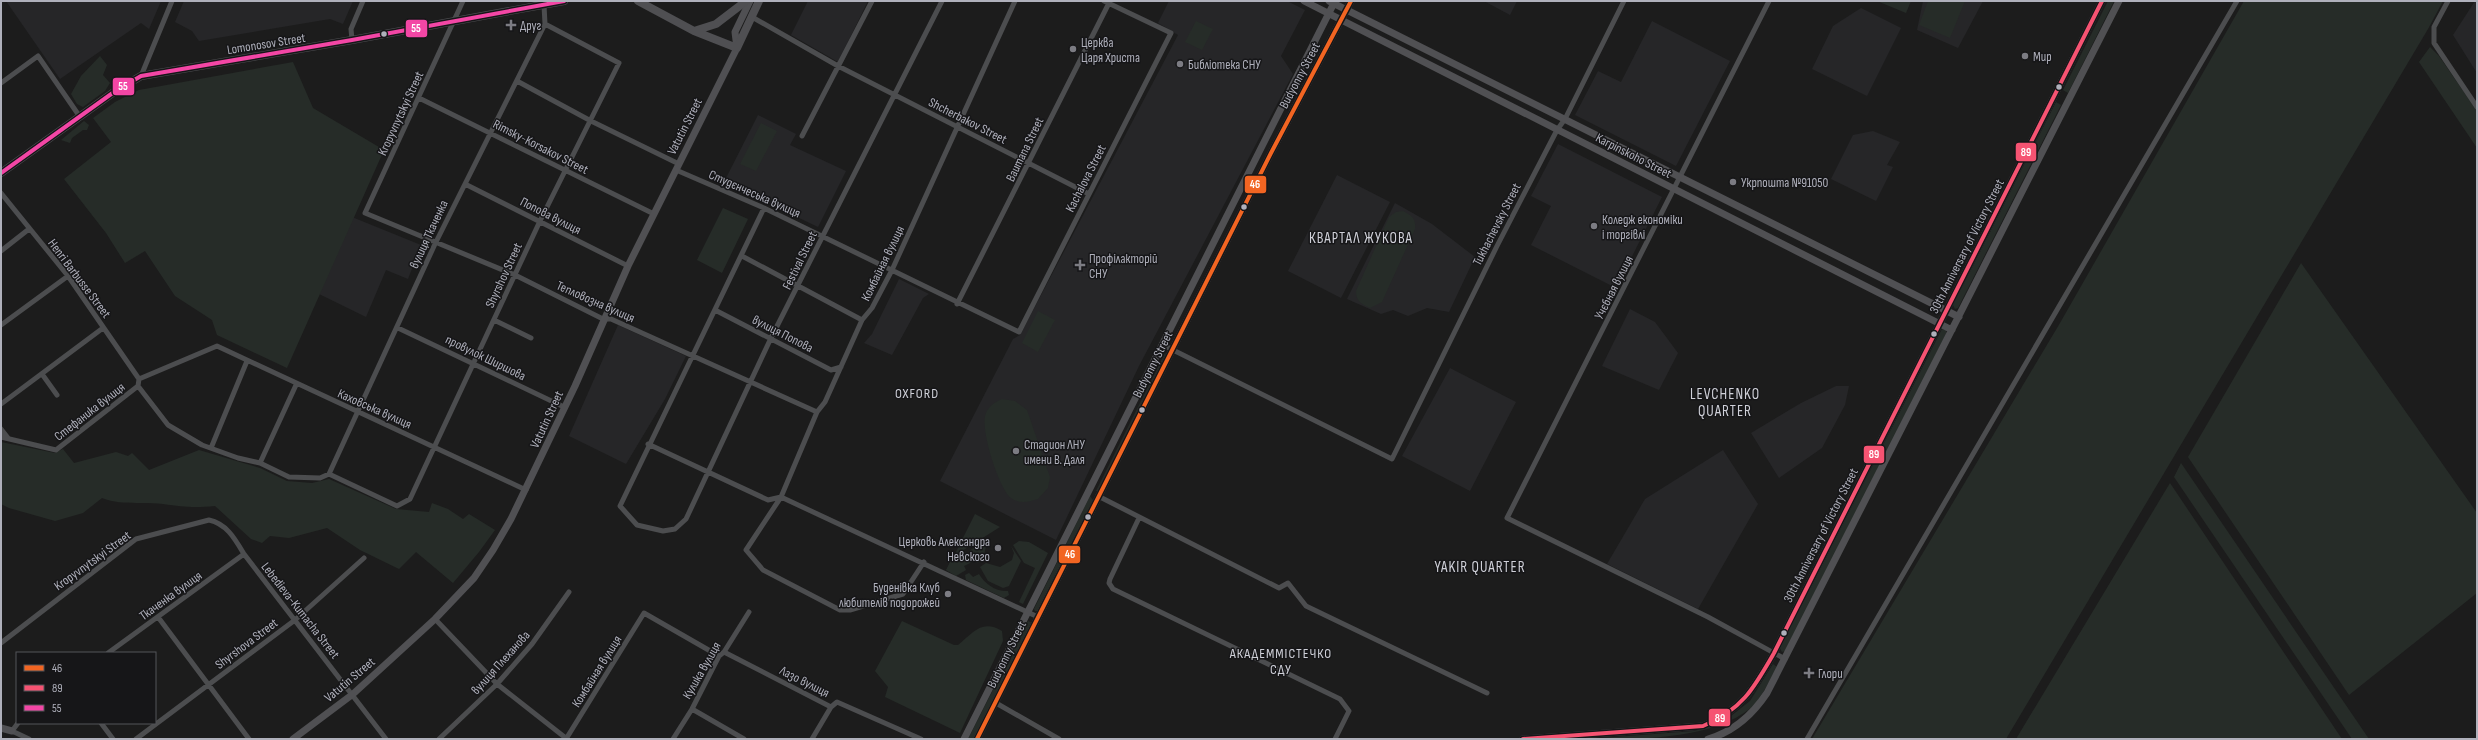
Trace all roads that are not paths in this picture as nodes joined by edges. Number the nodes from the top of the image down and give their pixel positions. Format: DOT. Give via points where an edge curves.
graph roads {
  1 [pos="172,1"];
  2 [pos="363,1"];
  3 [pos="463,1"];
  4 [pos="560,1"];
  5 [pos="638,1"];
  6 [pos="746,1"];
  7 [pos="750,1"];
  8 [pos="759,1"];
  9 [pos="872,1"];
  10 [pos="942,1"];
  11 [pos="1015,1"];
  12 [pos="1304,1"];
  13 [pos="1351,1"];
  14 [pos="1624,1"];
  15 [pos="1770,1"];
  16 [pos="2102,1"];
  17 [pos="2119,1"];
  18 [pos="2237,1"];
  19 [pos="2448,1"];
  20 [pos="1106,2"];
  21 [pos="1333,2"];
  22 [pos="544,5"];
  23 [pos="1346,10"];
  24 [pos="1329,14"];
  25 [pos="752,17"];
  26 [pos="1341,20"];
  27 [pos="454,22"];
  28 [pos="545,24"];
  29 [pos="694,31"];
  30 [pos="352,40"];
  31 [pos="736,48"];
  32 [pos="838,66"];
  33 [pos="141,76"];
  34 [pos="517,81"];
  35 [pos="1,82"];
  36 [pos="895,95"];
  37 [pos="419,98"];
  38 [pos="2477,107"];
  39 [pos="80,117"];
  40 [pos="1565,120"];
  41 [pos="591,121"];
  42 [pos="957,128"];
  43 [pos="1557,130"];
  44 [pos="490,133"];
  45 [pos="802,136"];
  46 [pos="1029,164"];
  47 [pos="677,167"];
  48 [pos="566,171"];
  49 [pos="1,173"];
  50 [pos="1680,177"];
  51 [pos="465,184"];
  52 [pos="1675,189"];
  53 [pos="1,193"];
  54 [pos="1089,194"];
  55 [pos="764,208"];
  56 [pos="365,213"];
  57 [pos="654,214"];
  58 [pos="540,221"];
  59 [pos="29,229"];
  60 [pos="823,236"];
  61 [pos="435,244"];
  62 [pos="1,251"];
  63 [pos="742,256"];
  64 [pos="628,266"];
  65 [pos="892,270"];
  66 [pos="515,275"];
  67 [pos="68,276"];
  68 [pos="798,287"];
  69 [pos="957,304"];
  70 [pos="715,310"];
  71 [pos="1946,311"];
  72 [pos="1959,317"];
  73 [pos="603,319"];
  74 [pos="494,320"];
  75 [pos="862,320"];
  76 [pos="1940,324"];
  77 [pos="1,325"];
  78 [pos="103,328"];
  79 [pos="398,328"];
  80 [pos="1952,330"];
  81 [pos="1019,332"];
  82 [pos="531,338"];
  83 [pos="771,338"];
  84 [pos="1163,345"];
  85 [pos="217,346"];
  86 [pos="1172,350"];
  87 [pos="694,356"];
  88 [pos="248,361"];
  89 [pos="473,362"];
  90 [pos="841,367"];
  91 [pos="42,374"];
  92 [pos="139,379"];
  93 [pos="752,383"];
  94 [pos="296,385"];
  95 [pos="138,386"];
  96 [pos="57,395"];
  97 [pos="1,404"];
  98 [pos="564,407"];
  99 [pos="817,412"];
  100 [pos="358,413"];
  101 [pos="1,429"];
  102 [pos="1,437"];
  103 [pos="8,438"];
  104 [pos="648,444"];
  105 [pos="433,446"];
  106 [pos="211,448"];
  107 [pos="260,463"];
  108 [pos="708,472"];
  109 [pos="329,474"];
  110 [pos="526,490"];
  111 [pos="1088,491"];
  112 [pos="782,496"];
  113 [pos="1098,496"];
  114 [pos="1139,518"];
  115 [pos="209,520"];
  116 [pos="244,554"];
  117 [pos="364,558"];
  118 [pos="924,562"];
  119 [pos="569,592"];
  120 [pos="749,612"];
  121 [pos="1028,612"];
  122 [pos="158,617"];
  123 [pos="1038,617"];
  124 [pos="435,619"];
  125 [pos="295,620"];
  126 [pos="1,643"];
  127 [pos="109,652"];
  128 [pos="724,652"];
  129 [pos="1774,653"];
  130 [pos="719,656"];
  131 [pos="1785,659"];
  132 [pos="209,683"];
  133 [pos="497,684"];
  134 [pos="1487,693"];
  135 [pos="353,694"];
  136 [pos="996,702"];
  137 [pos="831,706"];
  138 [pos="692,709"];
  139 [pos="17,724"];
  140 [pos="101,724"];
  141 [pos="156,724"];
  142 [pos="156,724"];
  143 [pos="1,728"];
  144 [pos="12,731"];
  145 [pos="29,739"];
  146 [pos="113,739"];
  147 [pos="136,739"];
  148 [pos="249,739"];
  149 [pos="293,739"];
  150 [pos="386,739"];
  151 [pos="439,739"];
  152 [pos="567,739"];
  153 [pos="673,739"];
  154 [pos="744,739"];
  155 [pos="812,739"];
  156 [pos="921,739"];
  157 [pos="964,739"];
  158 [pos="977,739"];
  159 [pos="1059,739"];
  160 [pos="1335,739"];
  161 [pos="1523,739"];
  162 [pos="1708,739"];
  163 [pos="1807,739"];
  1 -- 33 [label="street"];
  2 -- 30 [label="street" via="351,29"];
  3 -- 27 [label="street, Kropyvnytskyi Street"];
  4 -- 22 [label="main road, Lomonosov Street"];
  5 -- 29 [label="main road"];
  6 -- 29 [label="main road" via="716,24"];
  7 -- 31 [label="street, Vatutin Street" via="735,32"];
  8 -- 25 [label="main road, Vatutin Street"];
  9 -- 32 [label="street"];
  10 -- 36 [label="street, Festival Street"];
  11 -- 42 [label="street, Комбайная вулиця"];
  12 -- 24 [label="street, Karpinskoho Street"];
  13 -- 23 [label="street, Budyonny Street"];
  14 -- 40 [label="street, Tukhachevsky Street"];
  15 -- 50 [label="street, Учєбная вулиця"];
  16 -- 71 [label="street, 30th Anniversary of Victory Street"];
  17 -- 72 [label="street, 30th Anniversary of Victory Street"];
  18 -- 163 [label="street"];
  19 -- 38 [label="street" via="2434,27 2434,43"];
  20 -- 46 [label="street, Baumana Street"];
  20 -- 54 [label="street, Kachalova Street" via="1171,34"];
  21 -- 23 [label="street, Karpinskoho Street"];
  21 -- 24 [label="street, Budyonny Street"];
  22 -- 27 [label="main road, Lomonosov Street"];
  22 -- 28 [label="street, вулиця Ткаченка"];
  23 -- 26 [label="street, Budyonny Street"];
  23 -- 40 [label="street, Karpinskoho Street"];
  24 -- 26 [label="street, Karpinskoho Street"];
  24 -- 84 [label="street, Budyonny Street"];
  25 -- 31 [label="main road, Vatutin Street"];
  25 -- 32 [label="street, Shcherbakov Street"];
  26 -- 43 [label="street, Karpinskoho Street"];
  26 -- 86 [label="street, Budyonny Street"];
  27 -- 30 [label="main road, Lomonosov Street"];
  27 -- 37 [label="street, Kropyvnytskyi Street"];
  28 -- 34 [label="street, вулиця Ткаченка"];
  28 -- 41 [label="street, Shyrshov Street" via="619,63"];
  29 -- 31 [label="main road"];
  30 -- 33 [label="main road, Lomonosov Street"];
  31 -- 47 [label="street, Vatutin Street"];
  32 -- 36 [label="street, Shcherbakov Street"];
  32 -- 45 [label="street"];
  33 -- 39 [label="main road, Lomonosov Street"];
  34 -- 41 [label="street, Студєнчеська вулиця"];
  34 -- 44 [label="street, вулиця Ткаченка"];
  35 -- 39 [label="street" via="38,56"];
  36 -- 42 [label="street, Shcherbakov Street"];
  36 -- 60 [label="street, Festival Street"];
  37 -- 44 [label="street, Rimsky-Korsakov Street"];
  37 -- 56 [label="street, Kropyvnytskyi Street"];
  39 -- 49 [label="main road, Lomonosov Street"];
  40 -- 43 [label="street, Tukhachevsky Street"];
  40 -- 50 [label="street, Karpinskoho Street"];
  41 -- 47 [label="street, Студєнчеська вулиця"];
  41 -- 48 [label="street, Shyrshov Street"];
  42 -- 46 [label="street, Shcherbakov Street"];
  42 -- 65 [label="street, Комбайная вулиця"];
  43 -- 52 [label="street, Karpinskoho Street"];
  43 -- 86 [label="street, Tukhachevsky Street" via="1490,259 1392,459"];
  44 -- 48 [label="street, Rimsky-Korsakov Street"];
  44 -- 51 [label="street, вулиця Ткаченка"];
  46 -- 54 [label="street, Shcherbakov Street"];
  46 -- 69 [label="street, Baumana Street"];
  47 -- 55 [label="street, Студєнчеська вулиця"];
  47 -- 57 [label="street, Vatutin Street"];
  48 -- 57 [label="street, Rimsky-Korsakov Street"];
  48 -- 58 [label="street, Shyrshov Street"];
  50 -- 52 [label="street, Учєбная вулиця"];
  50 -- 71 [label="street, Karpinskoho Street"];
  51 -- 58 [label="street, Попова вулиця"];
  51 -- 61 [label="street, вулиця Ткаченка"];
  52 -- 76 [label="street, Karpinskoho Street"];
  52 -- 129 [label="street, Учєбная вулиця" via="1507,518 1708,617"];
  53 -- 59 [label="street, Henri Barbusse Street"];
  54 -- 81 [label="street, Kachalova Street"];
  55 -- 60 [label="street, Студєнчеська вулиця"];
  55 -- 63 [label="street"];
  56 -- 61 [label="street, Тепловозна вулиця"];
  57 -- 64 [label="street, Vatutin Street"];
  58 -- 64 [label="street, Попова вулиця"];
  58 -- 66 [label="street, Shyrshov Street"];
  59 -- 62 [label="street"];
  59 -- 67 [label="street, Henri Barbusse Street"];
  60 -- 65 [label="street, Студєнчеська вулиця"];
  60 -- 68 [label="street, Festival Street"];
  61 -- 66 [label="street, Тепловозна вулиця"];
  61 -- 79 [label="street, вулиця Ткаченка"];
  63 -- 68 [label="street"];
  63 -- 70 [label="street"];
  64 -- 73 [label="street, Vatutin Street"];
  65 -- 69 [label="street, Студєнчеська вулиця"];
  65 -- 75 [label="street, Комбайная вулиця" via="872,308"];
  66 -- 73 [label="street, Тепловозна вулиця"];
  66 -- 74 [label="street, Shyrshov Street"];
  67 -- 77 [label="street"];
  67 -- 78 [label="street, Henri Barbusse Street"];
  68 -- 75 [label="street"];
  68 -- 83 [label="street, Festival Street"];
  69 -- 81 [label="street, Студєнчеська вулиця"];
  70 -- 83 [label="street, вулиця Попова"];
  70 -- 87 [label="street"];
  71 -- 72 [label="street, Karpinskoho Street"];
  71 -- 76 [label="street, 30th Anniversary of Victory Street"];
  72 -- 80 [label="street, 30th Anniversary of Victory Street"];
  73 -- 87 [label="street, Тепловозна вулиця" via="611,319"];
  73 -- 98 [label="street, Vatutin Street"];
  74 -- 82 [label="street"];
  74 -- 89 [label="street, Shyrshov Street"];
  75 -- 90 [label="street, Комбайная вулиця"];
  76 -- 80 [label="street, Karpinskoho Street"];
  76 -- 129 [label="street, 30th Anniversary of Victory Street"];
  78 -- 91 [label="street"];
  78 -- 92 [label="street, Henri Barbusse Street"];
  79 -- 89 [label="street, провулок Ширшова"];
  79 -- 100 [label="street, вулиця Ткаченка"];
  80 -- 131 [label="street, 30th Anniversary of Victory Street"];
  83 -- 90 [label="street, вулиця Попова" via="831,370"];
  83 -- 93 [label="street, Festival Street"];
  84 -- 86 [label="street"];
  84 -- 111 [label="street, Budyonny Street"];
  85 -- 88 [label="street, Каховська вулиця"];
  85 -- 92 [label="street, Стефаника вулиця"];
  86 -- 113 [label="street, Budyonny Street"];
  87 -- 93 [label="street, Тепловозна вулиця"];
  87 -- 104 [label="street"];
  88 -- 94 [label="street, Каховська вулиця"];
  88 -- 106 [label="street"];
  89 -- 98 [label="street, провулок Ширшова"];
  89 -- 105 [label="street, Shyrshov Street"];
  90 -- 99 [label="street, Комбайная вулиця" via="825,402"];
  91 -- 96 [label="street"];
  91 -- 97 [label="street"];
  92 -- 95 [label="street, Стефаника вулиця"];
  93 -- 99 [label="street, Тепловозна вулиця"];
  93 -- 108 [label="street, Festival Street"];
  94 -- 100 [label="street, Каховська вулиця"];
  94 -- 107 [label="street"];
  95 -- 103 [label="street, Стефаника вулиця" via="56,450"];
  95 -- 106 [label="street" via="168,425"];
  98 -- 110 [label="street, Vatutin Street"];
  99 -- 112 [label="street, Комбайная вулиця"];
  100 -- 105 [label="street, Каховська вулиця"];
  100 -- 109 [label="street, вулиця Ткаченка"];
  101 -- 103 [label="street"];
  102 -- 103 [label="street"];
  104 -- 108 [label="street"];
  104 -- 108 [label="street, Festival Street" via="620,506 637,525 663,530 675,529 686,519"];
  105 -- 109 [label="street, Shyrshov Street" via="410,499 397,506"];
  105 -- 110 [label="street, Каховська вулиця"];
  106 -- 107 [label="street"];
  107 -- 109 [label="street" via="289,477 320,478"];
  108 -- 112 [label="street" via="768,500"];
  110 -- 124 [label="street, Vatutin Street" via="474,578"];
  111 -- 113 [label="street"];
  111 -- 121 [label="street, Budyonny Street"];
  112 -- 118 [label="street"];
  112 -- 118 [label="street, Комбайная вулиця" via="746,550 763,570 840,610 850,610 903,594"];
  113 -- 114 [label="street"];
  113 -- 123 [label="street, Budyonny Street"];
  114 -- 134 [label="street" via="1279,588 1288,583 1306,606"];
  114 -- 160 [label="street" via="1110,579 1109,583 1113,589 1340,699 1349,711"];
  115 -- 116 [label="street, Lebedieva-Kumacha Street" via="222,525"];
  115 -- 126 [label="street, Kropyvnytskyi Street" via="136,539"];
  116 -- 122 [label="street, Ткаченка вулиця"];
  116 -- 125 [label="street, Lebedieva-Kumacha Street"];
  117 -- 125 [label="street, Shyrshova Street"];
  118 -- 121 [label="street"];
  119 -- 133 [label="street, вулиця Плеханова" via="532,644"];
  120 -- 128 [label="street, Кулика вулиця"];
  121 -- 123 [label="street"];
  121 -- 157 [label="street, Budyonny Street"];
  122 -- 127 [label="street, Ткаченка вулиця"];
  122 -- 132 [label="street"];
  123 -- 136 [label="street, Budyonny Street"];
  124 -- 133 [label="street"];
  124 -- 135 [label="street, Vatutin Street"];
  125 -- 132 [label="street, Shyrshova Street"];
  125 -- 135 [label="street, Lebedieva-Kumacha Street"];
  128 -- 130 [label="street, Кулика вулиця"];
  128 -- 137 [label="street, Лазо вулиця"];
  129 -- 131 [label="street"];
  129 -- 161 [label="street, 30th Anniversary of Victory Street" via="1747,698 1718,720 1703,726"];
  130 -- 138 [label="street, Кулика вулиця"];
  130 -- 152 [label="street, Комбайная вулиця" via="644,613"];
  131 -- 162 [label="street, 30th Anniversary of Victory Street" via="1759,705 1736,726"];
  132 -- 142 [label="street, Shyrshova Street"];
  132 -- 148 [label="street"];
  133 -- 151 [label="street, вулиця Плеханова"];
  133 -- 152 [label="street"];
  135 -- 149 [label="street, Vatutin Street"];
  135 -- 150 [label="street, Lebedieva-Kumacha Street"];
  136 -- 158 [label="street, Budyonny Street"];
  136 -- 159 [label="street"];
  137 -- 155 [label="street"];
  137 -- 156 [label="street, Лазо вулиця" via="837,702"];
  138 -- 153 [label="street, Кулика вулиця"];
  138 -- 154 [label="street"];
  139 -- 144 [label="street"];
  140 -- 146 [label="street"];
  141 -- 147 [label="street, Shyrshova Street"];
  143 -- 144 [label="street"];
  144 -- 145 [label="street"];
}
